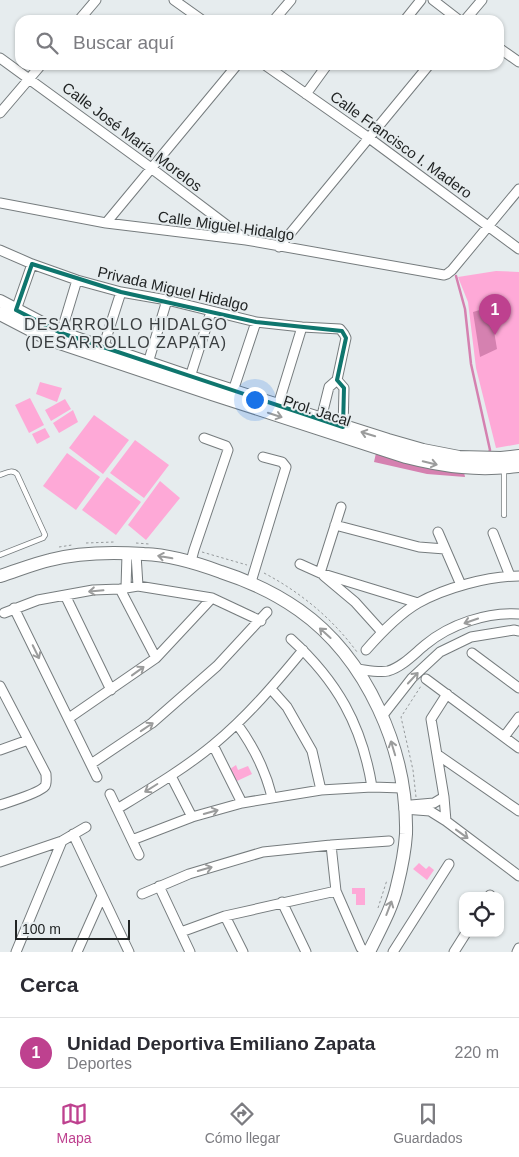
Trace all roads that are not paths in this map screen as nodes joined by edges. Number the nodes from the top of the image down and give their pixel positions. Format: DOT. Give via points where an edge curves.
graph roads {
  1 [pos="96,0"];
  2 [pos="174,0"];
  3 [pos="291,0"];
  4 [pos="421,0"];
  5 [pos="433,0"];
  6 [pos="482,0"];
  7 [pos="83,15"];
  8 [pos="195,15"];
  9 [pos="278,15"];
  10 [pos="409,15"];
  11 [pos="452,15"];
  12 [pos="469,15"];
  13 [pos="504,52"];
  14 [pos="0,58"];
  15 [pos="519,62"];
  16 [pos="15,68"];
  17 [pos="17,70"];
  18 [pos="36,70"];
  19 [pos="233,70"];
  20 [pos="272,70"];
  21 [pos="323,70"];
  22 [pos="424,70"];
  23 [pos="29,78"];
  24 [pos="306,94"];
  25 [pos="0,113"];
  26 [pos="369,138"];
  27 [pos="151,168"];
  28 [pos="519,190"];
  29 [pos="0,203"];
  30 [pos="106,223"];
  31 [pos="488,226"];
  32 [pos="246,240"];
  33 [pos="279,247"];
  34 [pos="519,249"];
  35 [pos="0,250"];
  36 [pos="32,264"];
  37 [pos="78,280"];
  38 [pos="121,292"];
  39 [pos="167,300"];
  40 [pos="0,302"];
  41 [pos="16,310"];
  42 [pos="211,312"];
  43 [pos="0,314"];
  44 [pos="256,322"];
  45 [pos="302,327"];
  46 [pos="62,334"];
  47 [pos="103,348"];
  48 [pos="148,363"];
  49 [pos="190,377"];
  50 [pos="337,380"];
  51 [pos="233,391"];
  52 [pos="278,405"];
  53 [pos="321,419"];
  54 [pos="342,431"];
  55 [pos="204,438"];
  56 [pos="519,456"];
  57 [pos="263,457"];
  58 [pos="519,466"];
  59 [pos="504,468"];
  60 [pos="0,475"];
  61 [pos="341,507"];
  62 [pos="504,515"];
  63 [pos="335,525"];
  64 [pos="438,532"];
  65 [pos="493,533"];
  66 [pos="445,550"];
  67 [pos="0,555"];
  68 [pos="132,555"];
  69 [pos="192,556"];
  70 [pos="300,564"];
  71 [pos="320,573"];
  72 [pos="0,576"];
  73 [pos="514,576"];
  74 [pos="251,582"];
  75 [pos="461,585"];
  76 [pos="138,586"];
  77 [pos="123,589"];
  78 [pos="64,595"];
  79 [pos="212,598"];
  80 [pos="418,603"];
  81 [pos="14,608"];
  82 [pos="267,612"];
  83 [pos="4,613"];
  84 [pos="519,614"];
  85 [pos="260,621"];
  86 [pos="519,631"];
  87 [pos="382,632"];
  88 [pos="291,639"];
  89 [pos="303,650"];
  90 [pos="362,652"];
  91 [pos="472,653"];
  92 [pos="156,658"];
  93 [pos="357,669"];
  94 [pos="426,679"];
  95 [pos="0,686"];
  96 [pos="519,688"];
  97 [pos="271,689"];
  98 [pos="111,690"];
  99 [pos="447,694"];
  100 [pos="383,715"];
  101 [pos="69,718"];
  102 [pos="519,718"];
  103 [pos="236,724"];
  104 [pos="504,737"];
  105 [pos="28,740"];
  106 [pos="213,745"];
  107 [pos="519,748"];
  108 [pos="0,750"];
  109 [pos="438,755"];
  110 [pos="92,764"];
  111 [pos="171,776"];
  112 [pos="97,777"];
  113 [pos="372,788"];
  114 [pos="399,788"];
  115 [pos="321,790"];
  116 [pos="110,794"];
  117 [pos="444,797"];
  118 [pos="272,798"];
  119 [pos="242,803"];
  120 [pos="0,805"];
  121 [pos="410,807"];
  122 [pos="118,809"];
  123 [pos="519,811"];
  124 [pos="192,817"];
  125 [pos="446,821"];
  126 [pos="86,828"];
  127 [pos="73,834"];
  128 [pos="132,840"];
  129 [pos="62,841"];
  130 [pos="389,841"];
  131 [pos="331,845"];
  132 [pos="139,855"];
  133 [pos="0,862"];
  134 [pos="449,864"];
  135 [pos="519,876"];
  136 [pos="159,886"];
  137 [pos="336,891"];
  138 [pos="142,894"];
  139 [pos="102,896"];
  140 [pos="282,902"];
  141 [pos="225,916"];
  142 [pos="181,932"];
  143 [pos="463,937"];
  144 [pos="519,948"];
  145 [pos="366,951"];
  146 [pos="16,952"];
  147 [pos="77,952"];
  148 [pos="129,952"];
  149 [pos="190,952"];
  150 [pos="243,952"];
  151 [pos="306,952"];
  152 [pos="393,952"];
  153 [pos="454,952"];
  154 [pos="517,952"];
  1 -- 7 [label="street"];
  2 -- 8 [label="street"];
  3 -- 9 [label="street"];
  4 -- 10 [label="street"];
  5 -- 11 [label="street"];
  6 -- 12 [label="street"];
  13 -- 15 [label="street"];
  14 -- 16 [label="street, Calle José María Morelos"];
  17 -- 23 [label="street, Calle José María Morelos"];
  18 -- 23 [label="street"];
  19 -- 27 [label="street"];
  20 -- 24 [label="street, Calle Francisco I. Madero"];
  21 -- 24 [label="street"];
  22 -- 26 [label="street"];
  23 -- 25 [label="street"];
  23 -- 27 [label="street, Calle José María Morelos"];
  24 -- 26 [label="street, Calle Francisco I. Madero"];
  26 -- 31 [label="street, Calle Francisco I. Madero"];
  26 -- 33 [label="street"];
  27 -- 30 [label="street"];
  27 -- 32 [label="street, Calle José María Morelos"];
  28 -- 31 [label="street"];
  29 -- 30 [label="street, Calle Miguel Hidalgo"];
  30 -- 32 [label="street, Calle Miguel Hidalgo"];
  31 -- 33 [label="street, Calle Miguel Hidalgo" via="447,274 439,275"];
  31 -- 34 [label="street, Calle Francisco I. Madero"];
  32 -- 33 [label="street, Calle Miguel Hidalgo"];
  35 -- 36 [label="street, Privada Miguel Hidalgo"];
  36 -- 37 [label="street, Privada Miguel Hidalgo"];
  36 -- 41 [label="street"];
  37 -- 38 [label="street, Privada Miguel Hidalgo"];
  37 -- 46 [label="street"];
  38 -- 39 [label="street, Privada Miguel Hidalgo"];
  38 -- 47 [label="street"];
  39 -- 42 [label="street, Privada Miguel Hidalgo"];
  39 -- 48 [label="street"];
  40 -- 41 [label="street"];
  41 -- 46 [label="street"];
  42 -- 44 [label="street, Privada Miguel Hidalgo"];
  42 -- 49 [label="street"];
  43 -- 54 [label="street, Prol. Jacal, one-way" via="48,339"];
  44 -- 45 [label="street, Privada Miguel Hidalgo"];
  44 -- 51 [label="street"];
  45 -- 50 [label="street, Privada Miguel Hidalgo" via="340,329 344,334 346,338"];
  45 -- 52 [label="street"];
  46 -- 47 [label="street"];
  47 -- 48 [label="street"];
  48 -- 49 [label="street"];
  49 -- 51 [label="street"];
  50 -- 53 [label="street" via="329,387"];
  50 -- 54 [label="street" via="344,388"];
  51 -- 52 [label="street"];
  52 -- 53 [label="street"];
  53 -- 54 [label="street"];
  56 -- 54 [label="street, Prol. Jacal, one-way" via="459,457"];
  54 -- 59 [label="street, Prol. Jacal, one-way" via="436,465"];
  55 -- 69 [label="street" via="226,446 228,450"];
  57 -- 74 [label="street" via="282,462 286,467"];
  58 -- 59 [label="street, Prol. Jacal"];
  59 -- 62 [label="lane"];
  60 -- 67 [label="lane" via="10,471 18,474 45,535"];
  61 -- 63 [label="street"];
  63 -- 66 [label="street" via="419,547"];
  63 -- 71 [label="street"];
  64 -- 66 [label="street"];
  65 -- 73 [label="street"];
  66 -- 75 [label="street"];
  69 -- 68 [label="street, one-way"];
  68 -- 72 [label="street" via="93,554 51,559"];
  68 -- 76 [label="street"];
  68 -- 77 [label="street"];
  69 -- 74 [label="street"];
  70 -- 71 [label="street"];
  71 -- 80 [label="street"];
  71 -- 87 [label="street"];
  73 -- 75 [label="street"];
  93 -- 74 [label="street, one-way" via="335,642 300,610"];
  75 -- 80 [label="street"];
  76 -- 77 [label="street"];
  76 -- 79 [label="street"];
  77 -- 78 [label="street, one-way"];
  77 -- 92 [label="street"];
  78 -- 81 [label="street"];
  78 -- 98 [label="street"];
  79 -- 85 [label="street"];
  79 -- 92 [label="street"];
  80 -- 87 [label="street"];
  81 -- 83 [label="street"];
  81 -- 101 [label="street, one-way"];
  82 -- 85 [label="street"];
  84 -- 93 [label="street, one-way" via="480,618 456,627 428,643 397,668 386,672"];
  110 -- 85 [label="street, one-way" via="152,723 217,666"];
  100 -- 86 [label="street, one-way" via="412,678 440,652 471,637"];
  87 -- 90 [label="street"];
  88 -- 89 [label="street"];
  89 -- 97 [label="street"];
  89 -- 113 [label="street" via="334,685 358,730"];
  91 -- 96 [label="street"];
  98 -- 92 [label="street, one-way"];
  93 -- 100 [label="street"];
  94 -- 99 [label="street"];
  95 -- 105 [label="street"];
  97 -- 103 [label="street"];
  97 -- 115 [label="street" via="288,707 312,751"];
  98 -- 101 [label="street"];
  99 -- 104 [label="street"];
  99 -- 109 [label="street" via="431,720"];
  114 -- 100 [label="street, one-way" via="396,759"];
  101 -- 110 [label="street"];
  102 -- 104 [label="street"];
  103 -- 106 [label="street"];
  103 -- 118 [label="street" via="253,746 268,779"];
  104 -- 107 [label="street"];
  105 -- 108 [label="street"];
  105 -- 120 [label="street" via="46,774 46,784 41,790"];
  106 -- 111 [label="street"];
  106 -- 119 [label="street"];
  109 -- 117 [label="street"];
  109 -- 123 [label="street"];
  110 -- 112 [label="street"];
  111 -- 122 [label="street, one-way"];
  111 -- 124 [label="street"];
  113 -- 114 [label="street"];
  113 -- 115 [label="street"];
  114 -- 121 [label="street"];
  115 -- 118 [label="street"];
  116 -- 122 [label="street"];
  117 -- 121 [label="street" via="434,803"];
  117 -- 125 [label="street"];
  118 -- 119 [label="street"];
  124 -- 119 [label="street, one-way"];
  121 -- 125 [label="street" via="436,814"];
  145 -- 121 [label="street, one-way" via="397,888"];
  122 -- 128 [label="street"];
  124 -- 128 [label="street"];
  125 -- 135 [label="street, one-way"];
  126 -- 127 [label="street"];
  127 -- 129 [label="street"];
  127 -- 139 [label="street"];
  128 -- 132 [label="street"];
  129 -- 133 [label="street"];
  129 -- 146 [label="street"];
  130 -- 131 [label="street"];
  136 -- 131 [label="street, one-way" via="263,852"];
  131 -- 137 [label="street"];
  134 -- 152 [label="street"];
  136 -- 138 [label="street"];
  136 -- 142 [label="street"];
  137 -- 140 [label="street"];
  137 -- 145 [label="street"];
  139 -- 147 [label="street"];
  139 -- 148 [label="street"];
  140 -- 141 [label="street"];
  140 -- 151 [label="street"];
  141 -- 142 [label="street"];
  141 -- 150 [label="street"];
  142 -- 149 [label="street"];
  143 -- 153 [label="street"];
  144 -- 154 [label="street"];
}
